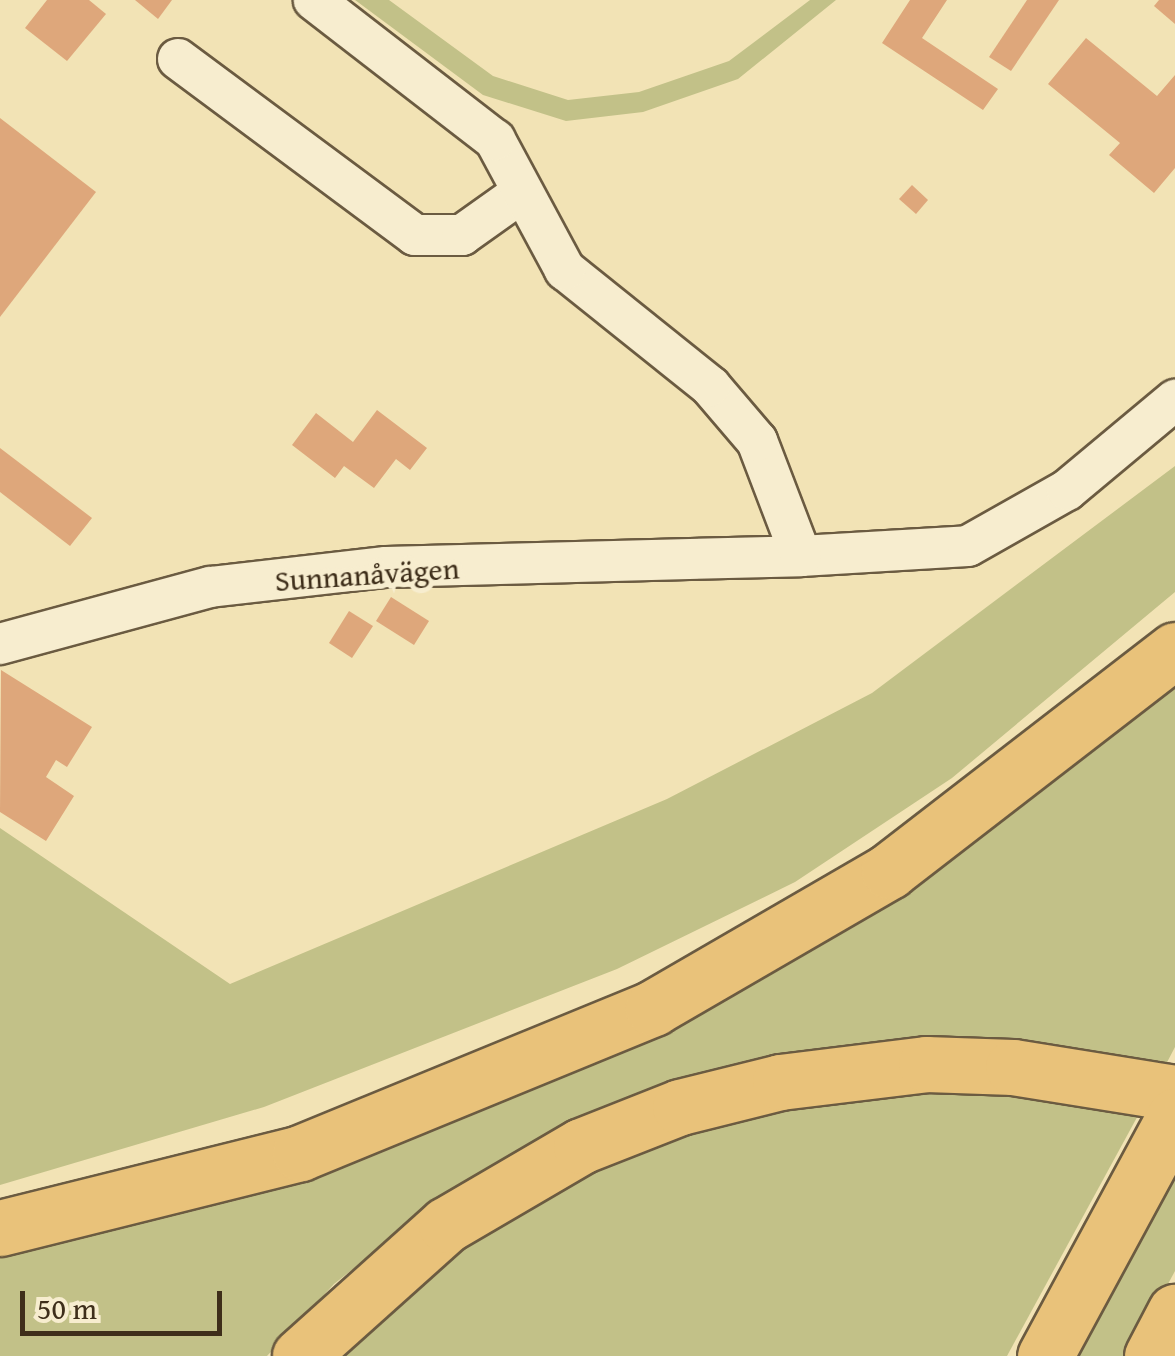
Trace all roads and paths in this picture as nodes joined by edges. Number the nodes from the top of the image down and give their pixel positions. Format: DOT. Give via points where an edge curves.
graph roads {
  1 [pos="314,0"];
  2 [pos="178,60"];
  3 [pos="521,193"];
  4 [pos="1175,400"];
  5 [pos="801,556"];
  6 [pos="0,644"];
  7 [pos="1175,650"];
  8 [pos="1175,1094"];
  9 [pos="1175,1116"];
  10 [pos="0,1228"];
  11 [pos="1175,1312"];
  12 [pos="300,1356"];
  13 [pos="1046,1356"];
  14 [pos="1152,1356"];
  1 -- 3 [label="street" via="495,140"];
  2 -- 3 [label="street" via="415,235 462,235"];
  3 -- 5 [label="street" via="565,270 710,386 756,441"];
  4 -- 5 [label="street, Sunnanåvägen" via="1067,490 968,546"];
  5 -- 6 [label="street, Sunnanåvägen" via="386,567 210,587"];
  7 -- 10 [label="highway" via="889,871 653,1008 300,1152"];
  8 -- 12 [label="highway" via="1014,1067 926,1064 780,1082 680,1108 581,1146 460,1216"];
  9 -- 13 [label="highway"];
  11 -- 14 [label="highway"];
}
